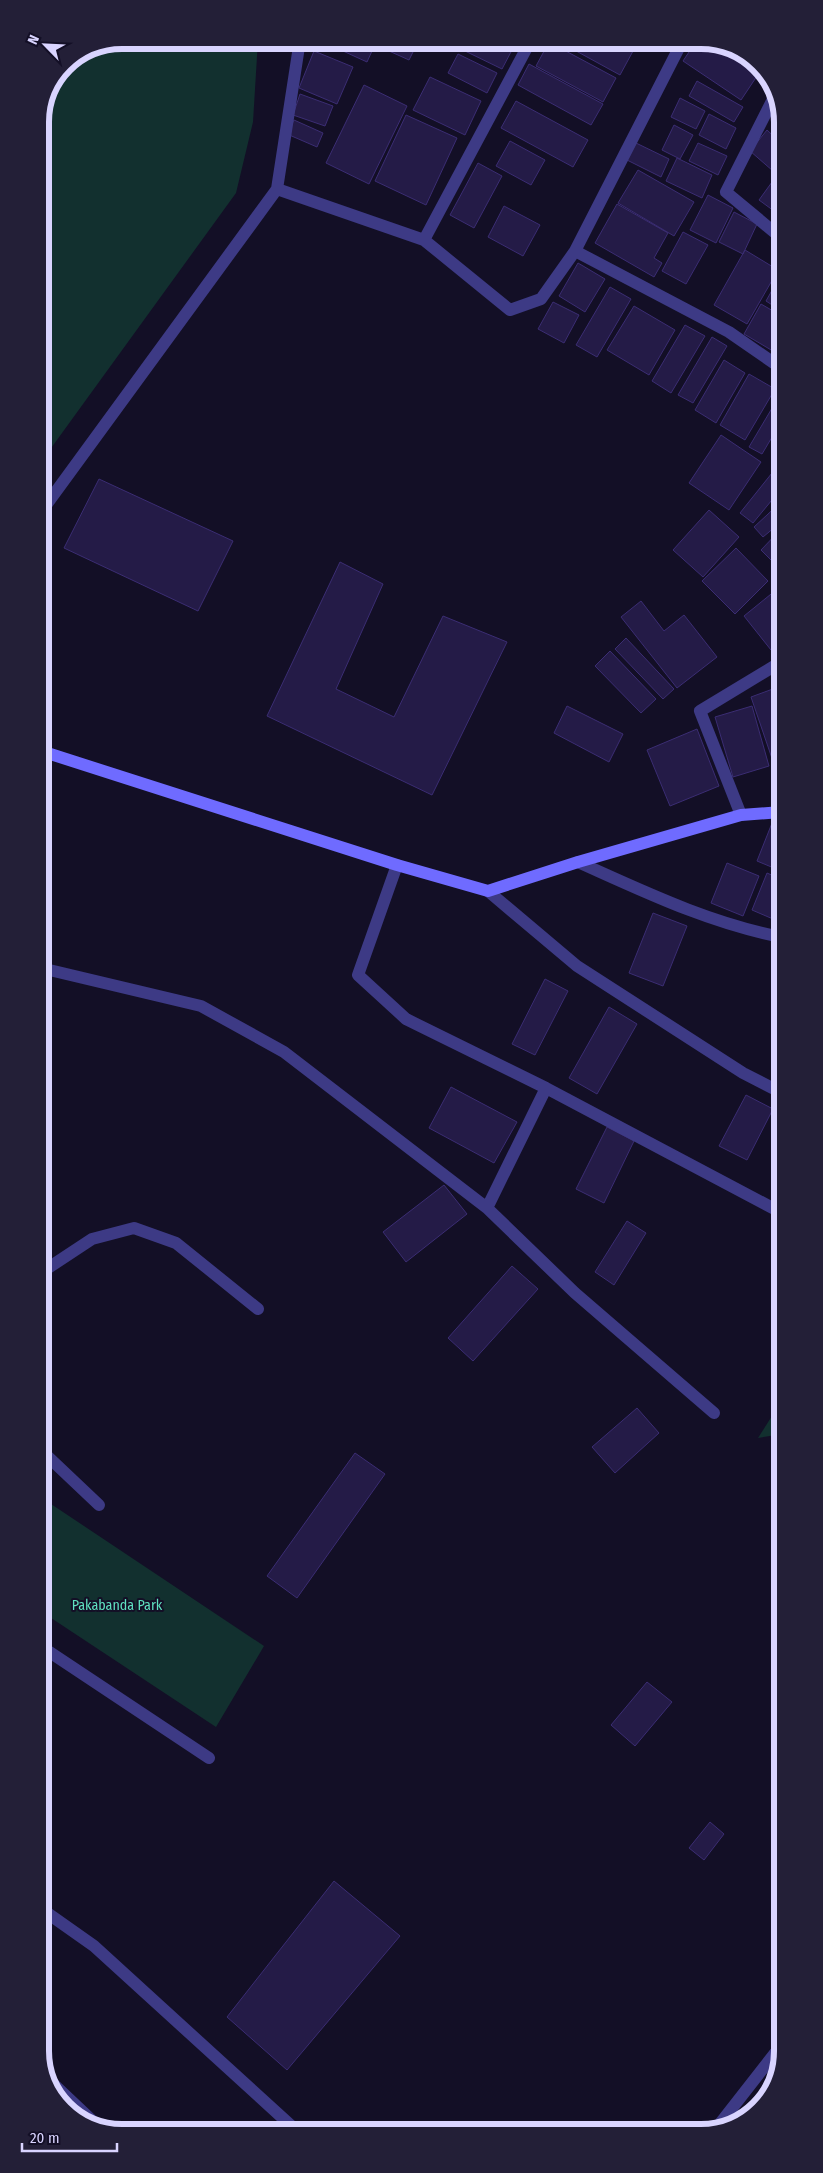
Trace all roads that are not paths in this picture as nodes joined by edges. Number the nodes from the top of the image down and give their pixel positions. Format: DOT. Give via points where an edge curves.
graph roads {
  1 [pos="299,49"];
  2 [pos="526,49"];
  3 [pos="678,49"];
  4 [pos="772,102"];
  5 [pos="277,189"];
  6 [pos="774,232"];
  7 [pos="424,240"];
  8 [pos="576,251"];
  9 [pos="774,364"];
  10 [pos="49,501"];
  11 [pos="774,666"];
  12 [pos="49,754"];
  13 [pos="774,813"];
  14 [pos="740,816"];
  15 [pos="578,862"];
  16 [pos="396,866"];
  17 [pos="488,891"];
  18 [pos="774,936"];
  19 [pos="49,970"];
  20 [pos="546,1088"];
  21 [pos="774,1089"];
  22 [pos="487,1208"];
  23 [pos="774,1209"];
  24 [pos="49,1267"];
  25 [pos="258,1309"];
  26 [pos="714,1413"];
  27 [pos="49,1458"];
  28 [pos="99,1505"];
  29 [pos="49,1652"];
  30 [pos="209,1758"];
  31 [pos="49,1914"];
  32 [pos="774,2054"];
  33 [pos="60,2090"];
  34 [pos="89,2117"];
  35 [pos="722,2121"];
  36 [pos="289,2124"];
  1 -- 5 [label="street"];
  2 -- 7 [label="street"];
  3 -- 8 [label="street"];
  4 -- 6 [label="street" via="726,192"];
  5 -- 7 [label="street"];
  5 -- 10 [label="street"];
  7 -- 8 [label="street" via="510,310 541,299"];
  8 -- 9 [label="street" via="729,332"];
  11 -- 14 [label="street" via="700,711"];
  12 -- 16 [label="street"];
  13 -- 14 [label="street"];
  14 -- 15 [label="street"];
  15 -- 17 [label="street"];
  15 -- 18 [label="street" via="676,906 745,930"];
  16 -- 17 [label="street"];
  16 -- 20 [label="street" via="358,976 406,1019"];
  17 -- 21 [label="street" via="577,966 743,1073"];
  19 -- 22 [label="street" via="201,1006 284,1052"];
  20 -- 22 [label="street"];
  20 -- 23 [label="street"];
  22 -- 26 [label="street" via="575,1292"];
  24 -- 25 [label="street" via="92,1239 134,1228 176,1243"];
  27 -- 28 [label="street"];
  29 -- 30 [label="street"];
  31 -- 36 [label="street" via="94,1946"];
  32 -- 35 [label="street"];
  33 -- 34 [label="street"];
}
